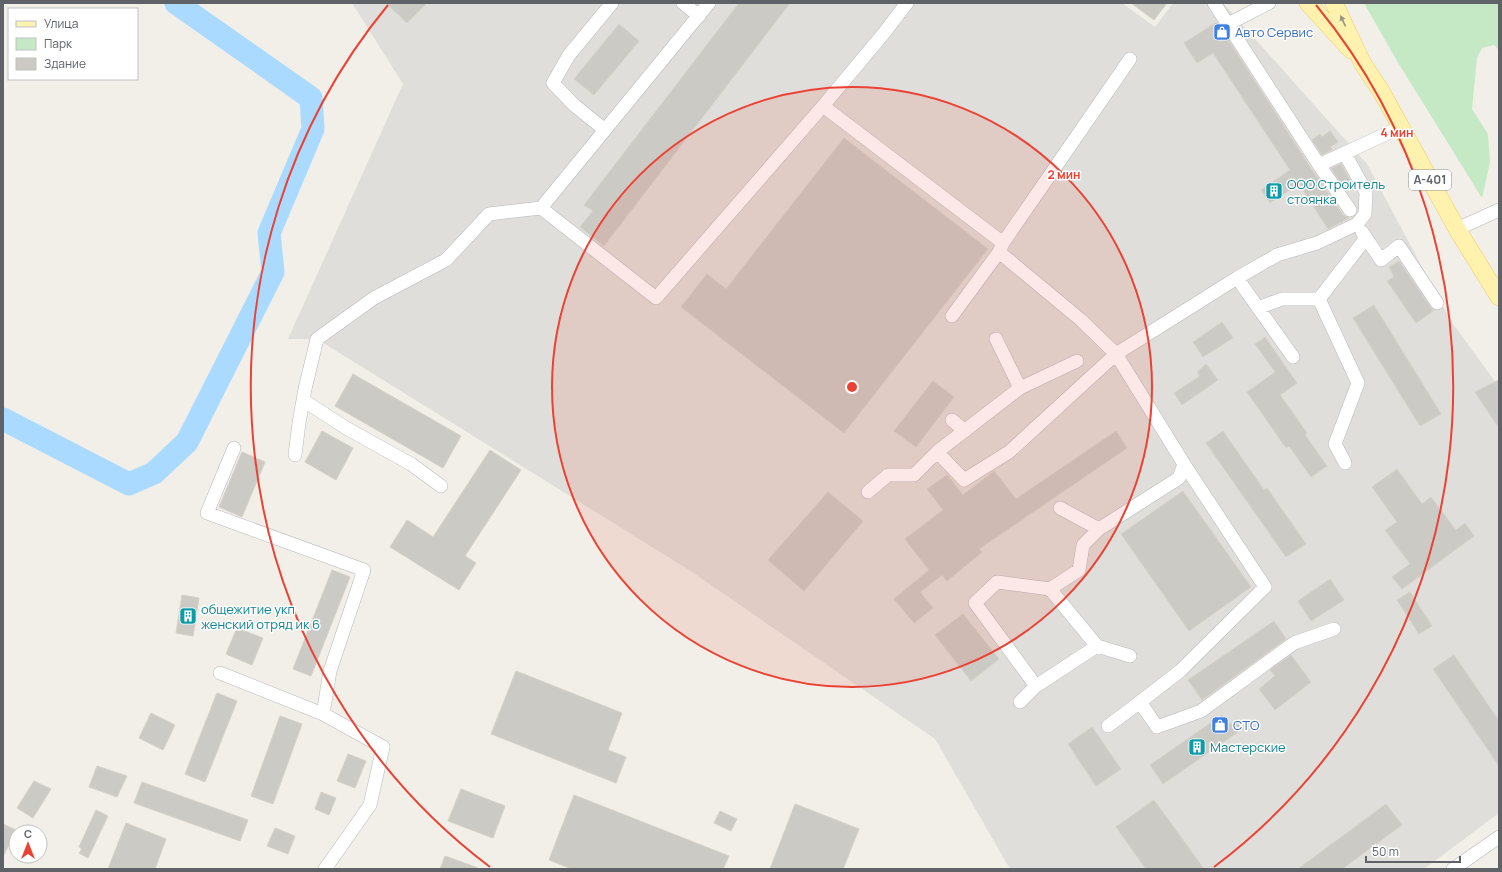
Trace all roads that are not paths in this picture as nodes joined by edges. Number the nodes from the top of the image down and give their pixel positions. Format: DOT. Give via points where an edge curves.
graph roads {
  1 [pos="612,3"];
  2 [pos="683,3"];
  3 [pos="709,3"];
  4 [pos="907,3"];
  5 [pos="1214,3"];
  6 [pos="1269,3"];
  7 [pos="1308,3"];
  8 [pos="1334,3"];
  9 [pos="699,16"];
  10 [pos="1228,24"];
  11 [pos="1130,59"];
  12 [pos="1363,64"];
  13 [pos="823,106"];
  14 [pos="1400,127"];
  15 [pos="605,130"];
  16 [pos="1345,154"];
  17 [pos="1319,165"];
  18 [pos="541,208"];
  19 [pos="1350,210"];
  20 [pos="1499,210"];
  21 [pos="1357,224"];
  22 [pos="1458,229"];
  23 [pos="1366,238"];
  24 [pos="1001,247"];
  25 [pos="1237,278"];
  26 [pos="1499,297"];
  27 [pos="1319,299"];
  28 [pos="1437,303"];
  29 [pos="1258,308"];
  30 [pos="952,316"];
  31 [pos="996,339"];
  32 [pos="1116,354"];
  33 [pos="1293,357"];
  34 [pos="1077,361"];
  35 [pos="1020,388"];
  36 [pos="303,400"];
  37 [pos="952,420"];
  38 [pos="965,431"];
  39 [pos="234,448"];
  40 [pos="937,452"];
  41 [pos="295,455"];
  42 [pos="1184,464"];
  43 [pos="1345,464"];
  44 [pos="441,486"];
  45 [pos="868,492"];
  46 [pos="1060,508"];
  47 [pos="1099,530"];
  48 [pos="1050,589"];
  49 [pos="1334,629"];
  50 [pos="1097,646"];
  51 [pos="1130,656"];
  52 [pos="220,673"];
  53 [pos="1036,686"];
  54 [pos="1020,702"];
  55 [pos="1140,702"];
  56 [pos="323,714"];
  57 [pos="1108,726"];
  58 [pos="1499,837"];
  59 [pos="325,869"];
  60 [pos="1453,869"];
  1 -- 15 [label="street" via="569,55 553,83 574,105"];
  2 -- 9 [label="street"];
  3 -- 9 [label="street"];
  4 -- 13 [label="street"];
  5 -- 10 [label="street"];
  6 -- 10 [label="street"];
  7 -- 12 [label="main road, А-401"];
  12 -- 8 [label="main road, А-401, one-way"];
  9 -- 15 [label="street"];
  10 -- 17 [label="street"];
  11 -- 24 [label="street"];
  12 -- 14 [label="main road, А-401"];
  13 -- 18 [label="street" via="656,298"];
  13 -- 24 [label="street"];
  14 -- 16 [label="street"];
  14 -- 22 [label="main road, А-401"];
  15 -- 18 [label="street"];
  16 -- 17 [label="street"];
  16 -- 21 [label="street" via="1366,192 1365,214"];
  17 -- 19 [label="street"];
  18 -- 36 [label="street" via="489,214 446,260 374,298 317,339"];
  20 -- 22 [label="street"];
  21 -- 23 [label="street"];
  21 -- 25 [label="street" via="1317,243 1277,255"];
  22 -- 26 [label="main road, А-401"];
  23 -- 27 [label="street"];
  23 -- 28 [label="street" via="1381,260 1399,246"];
  24 -- 30 [label="street"];
  24 -- 32 [label="street"];
  25 -- 29 [label="street"];
  25 -- 32 [label="street"];
  27 -- 29 [label="street" via="1282,299"];
  27 -- 43 [label="street" via="1358,383 1334,444"];
  29 -- 33 [label="street"];
  31 -- 35 [label="street"];
  32 -- 40 [label="street" via="1009,452 964,480"];
  32 -- 42 [label="street"];
  34 -- 35 [label="street"];
  35 -- 38 [label="street"];
  36 -- 41 [label="street"];
  36 -- 44 [label="street" via="346,428 411,464"];
  37 -- 38 [label="street"];
  38 -- 40 [label="street"];
  39 -- 56 [label="street" via="208,513 364,570 330,672"];
  40 -- 45 [label="street" via="914,475 888,475"];
  42 -- 47 [label="street" via="1179,478"];
  42 -- 55 [label="street" via="1265,587 1180,671"];
  46 -- 47 [label="street"];
  47 -- 48 [label="street" via="1083,545 1078,570"];
  48 -- 50 [label="street"];
  48 -- 53 [label="street" via="997,582 975,603"];
  49 -- 55 [label="street" via="1294,643 1201,711 1157,727"];
  50 -- 51 [label="street"];
  50 -- 53 [label="street"];
  52 -- 56 [label="street"];
  53 -- 54 [label="street"];
  55 -- 57 [label="street"];
  56 -- 59 [label="street" via="383,747 370,805"];
  58 -- 60 [label="street"];
}
